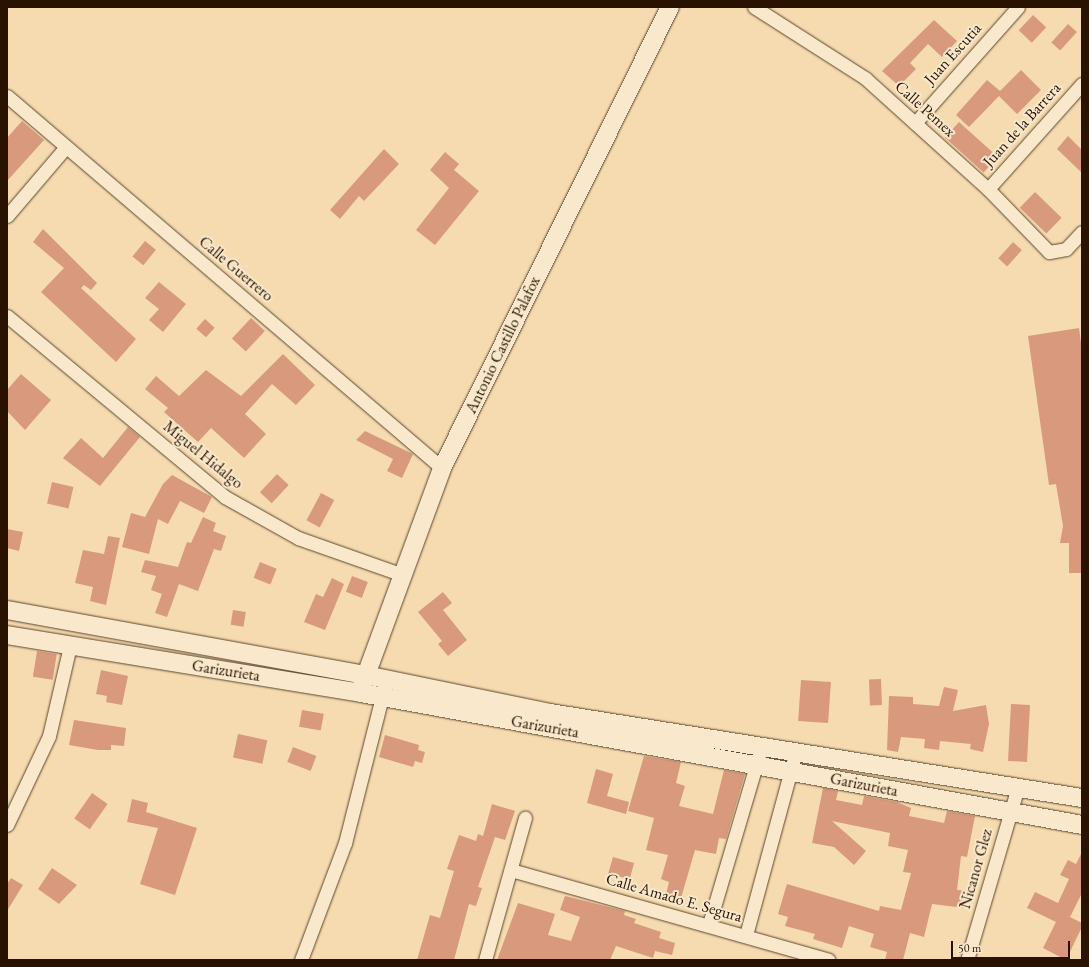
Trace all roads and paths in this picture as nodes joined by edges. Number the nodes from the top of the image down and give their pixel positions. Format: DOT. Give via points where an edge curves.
graph roads {
  1 [pos="670,7"];
  2 [pos="754,7"];
  3 [pos="1018,7"];
  4 [pos="1082,84"];
  5 [pos="7,96"];
  6 [pos="915,123"];
  7 [pos="65,148"];
  8 [pos="988,189"];
  9 [pos="7,216"];
  10 [pos="1082,232"];
  11 [pos="7,316"];
  12 [pos="442,468"];
  13 [pos="403,575"];
  14 [pos="7,610"];
  15 [pos="7,635"];
  16 [pos="70,646"];
  17 [pos="365,675"];
  18 [pos="387,679"];
  19 [pos="361,693"];
  20 [pos="382,698"];
  21 [pos="762,745"];
  22 [pos="796,751"];
  23 [pos="757,765"];
  24 [pos="790,770"];
  25 [pos="1018,787"];
  26 [pos="1082,798"];
  27 [pos="1010,814"];
  28 [pos="525,818"];
  29 [pos="7,825"];
  30 [pos="1082,825"];
  31 [pos="511,870"];
  32 [pos="709,924"];
  33 [pos="746,936"];
  34 [pos="301,960"];
  35 [pos="485,960"];
  36 [pos="828,960"];
  37 [pos="967,960"];
  1 -- 12 [label="main road, Antonio Castillo Palafox"];
  2 -- 6 [label="street, Calle Pemex" via="865,78"];
  3 -- 6 [label="street, Juan Escutia"];
  4 -- 8 [label="street, Juan de la Barrera"];
  5 -- 7 [label="street, Calle Guerrero"];
  6 -- 8 [label="street, Calle Pemex"];
  7 -- 9 [label="street"];
  7 -- 12 [label="street, Calle Guerrero"];
  8 -- 10 [label="street, Calle Pemex" via="1049,252 1066,249"];
  11 -- 13 [label="street, Miguel Hidalgo" via="226,497 298,538"];
  12 -- 13 [label="main road, Antonio Castillo Palafox"];
  13 -- 17 [label="main road, Antonio Castillo Palafox"];
  14 -- 17 [label="main road, Garizurieta"];
  15 -- 16 [label="main road, Garizurieta"];
  16 -- 19 [label="main road, Garizurieta"];
  16 -- 29 [label="street" via="49,736"];
  17 -- 18 [label="main road, Garizurieta"];
  17 -- 19 [label="main road, Antonio Castillo Palafox"];
  18 -- 20 [label="street"];
  18 -- 21 [label="main road, Garizurieta" via="550,713"];
  19 -- 20 [label="main road, Garizurieta"];
  20 -- 23 [label="main road, Garizurieta"];
  20 -- 34 [label="street" via="345,842"];
  21 -- 22 [label="main road, Garizurieta"];
  21 -- 23 [label="street"];
  22 -- 24 [label="street"];
  22 -- 25 [label="main road, Garizurieta"];
  23 -- 24 [label="main road, Garizurieta"];
  23 -- 32 [label="street"];
  24 -- 27 [label="main road, Garizurieta"];
  24 -- 33 [label="street"];
  25 -- 26 [label="main road, Garizurieta"];
  25 -- 27 [label="street, Nicanor Glez"];
  27 -- 30 [label="main road, Garizurieta"];
  27 -- 37 [label="street, Nicanor Glez"];
  28 -- 31 [label="street"];
  31 -- 32 [label="street, Calle Amado E. Segura"];
  31 -- 35 [label="street"];
  32 -- 33 [label="street, Calle Amado E. Segura"];
  33 -- 36 [label="street, Calle Amado E. Segura"];
}
